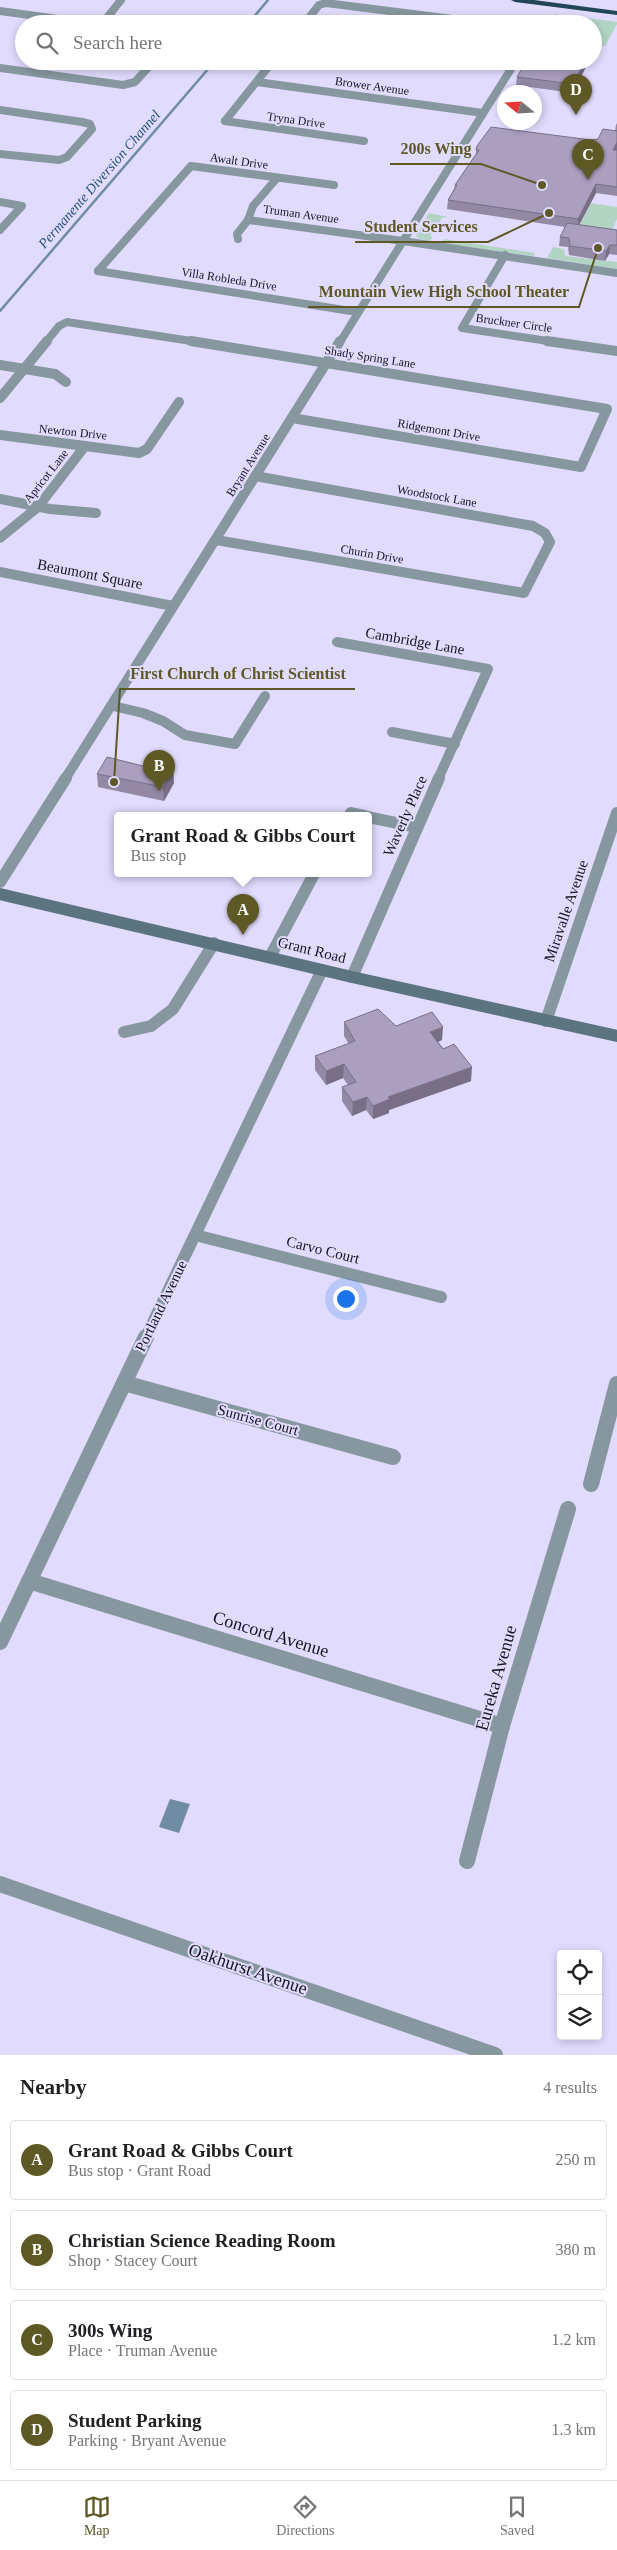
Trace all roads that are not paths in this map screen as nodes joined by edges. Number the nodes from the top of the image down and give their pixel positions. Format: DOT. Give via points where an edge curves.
graph roads {
  1 [pos="121,0"];
  2 [pos="515,0"];
  3 [pos="571,0"];
  4 [pos="617,6"];
  5 [pos="0,11"];
  6 [pos="617,13"];
  7 [pos="28,15"];
  8 [pos="109,15"];
  9 [pos="311,15"];
  10 [pos="421,15"];
  11 [pos="0,68"];
  12 [pos="15,70"];
  13 [pos="15,70"];
  14 [pos="146,70"];
  15 [pos="266,70"];
  16 [pos="510,70"];
  17 [pos="257,82"];
  18 [pos="0,110"];
  19 [pos="483,113"];
  20 [pos="364,141"];
  21 [pos="0,154"];
  22 [pos="277,178"];
  23 [pos="334,185"];
  24 [pos="0,202"];
  25 [pos="248,220"];
  26 [pos="0,230"];
  27 [pos="238,239"];
  28 [pos="404,241"];
  29 [pos="505,255"];
  30 [pos="98,271"];
  31 [pos="617,273"];
  32 [pos="357,312"];
  33 [pos="617,351"];
  34 [pos="326,363"];
  35 [pos="0,365"];
  36 [pos="24,369"];
  37 [pos="66,382"];
  38 [pos="0,398"];
  39 [pos="179,402"];
  40 [pos="292,418"];
  41 [pos="0,435"];
  42 [pos="85,446"];
  43 [pos="581,467"];
  44 [pos="255,476"];
  45 [pos="0,500"];
  46 [pos="38,507"];
  47 [pos="96,513"];
  48 [pos="0,538"];
  49 [pos="216,540"];
  50 [pos="0,572"];
  51 [pos="524,594"];
  52 [pos="173,606"];
  53 [pos="337,642"];
  54 [pos="488,669"];
  55 [pos="265,696"];
  56 [pos="113,706"];
  57 [pos="392,732"];
  58 [pos="454,744"];
  59 [pos="617,812"];
  60 [pos="372,818"];
  61 [pos="416,827"];
  62 [pos="312,877"];
  63 [pos="0,882"];
  64 [pos="0,894"];
  65 [pos="214,943"];
  66 [pos="270,957"];
  67 [pos="322,970"];
  68 [pos="352,977"];
  69 [pos="546,1021"];
  70 [pos="124,1032"];
  71 [pos="617,1036"];
  72 [pos="195,1234"];
  73 [pos="442,1297"];
  74 [pos="124,1383"];
  75 [pos="617,1384"];
  76 [pos="614,1410"];
  77 [pos="393,1457"];
  78 [pos="591,1484"];
  79 [pos="568,1509"];
  80 [pos="29,1581"];
  81 [pos="0,1642"];
  82 [pos="502,1726"];
  83 [pos="467,1861"];
  84 [pos="0,1884"];
  85 [pos="495,2055"];
  1 -- 8 [label="street"];
  2 -- 6 [label="highway"];
  3 -- 4 [label="highway"];
  5 -- 7 [label="street"];
  9 -- 10 [label="street" via="319,5 326,3"];
  11 -- 12 [label="street"];
  13 -- 14 [label="street" via="123,84 135,82"];
  15 -- 17 [label="street"];
  16 -- 19 [label="street, Bryant Avenue"];
  17 -- 19 [label="street, Brower Avenue"];
  17 -- 20 [label="street, Tryna Drive" via="225,122"];
  18 -- 21 [label="street" via="90,124 92,129 67,157 59,160"];
  19 -- 28 [label="street, Bryant Avenue"];
  22 -- 23 [label="street, Awalt Drive"];
  22 -- 25 [label="street" via="253,206"];
  22 -- 30 [label="street, Awalt Drive" via="191,166"];
  24 -- 26 [label="street" via="22,206"];
  25 -- 27 [label="street" via="237,234"];
  25 -- 28 [label="street, Truman Avenue"];
  28 -- 29 [label="street, Truman Avenue"];
  28 -- 32 [label="street, Bryant Avenue"];
  29 -- 31 [label="street, Truman Avenue"];
  29 -- 33 [label="street, Bruckner Circle" via="462,328"];
  30 -- 32 [label="street, Villa Robleda Drive"];
  32 -- 34 [label="street, Bryant Avenue"];
  34 -- 36 [label="street, Shady Spring Lane" via="67,322 59,326"];
  34 -- 40 [label="street, Bryant Avenue"];
  34 -- 43 [label="street, Shady Spring Lane" via="607,409"];
  35 -- 36 [label="street"];
  36 -- 37 [label="street" via="55,374"];
  36 -- 38 [label="street"];
  39 -- 42 [label="street, Newton Drive" via="143,452"];
  40 -- 43 [label="street, Ridgemont Drive"];
  40 -- 44 [label="street, Bryant Avenue"];
  41 -- 42 [label="street, Newton Drive"];
  42 -- 46 [label="street, Apricot Lane"];
  44 -- 49 [label="street, Bryant Avenue"];
  44 -- 51 [label="street, Woodstock Lane" via="533,526 546,533 550,542"];
  45 -- 46 [label="street"];
  46 -- 47 [label="street"];
  46 -- 48 [label="street, Apricot Lane"];
  49 -- 51 [label="street, Churin Drive"];
  49 -- 52 [label="street, Bryant Avenue"];
  50 -- 52 [label="street, Beaumont Square"];
  52 -- 56 [label="street, Bryant Avenue"];
  53 -- 54 [label="street, Cambridge Lane"];
  54 -- 58 [label="street, Waverly Place"];
  55 -- 56 [label="street" via="235,744 185,735 144,713"];
  56 -- 63 [label="street, Bryant Avenue"];
  57 -- 58 [label="street"];
  58 -- 61 [label="street, Waverly Place"];
  59 -- 69 [label="street, Miravalle Avenue"];
  60 -- 61 [label="street"];
  61 -- 68 [label="street, Waverly Place"];
  62 -- 66 [label="street"];
  64 -- 65 [label="main road, Grant Road"];
  65 -- 66 [label="main road, Grant Road"];
  65 -- 70 [label="street" via="173,1009 151,1026"];
  66 -- 67 [label="main road, Grant Road"];
  67 -- 68 [label="main road, Grant Road"];
  67 -- 72 [label="street, Portland Avenue"];
  68 -- 69 [label="main road, Grant Road"];
  69 -- 71 [label="main road, Grant Road"];
  72 -- 73 [label="street, Carvo Court"];
  72 -- 74 [label="street, Portland Avenue"];
  74 -- 77 [label="street, Sunrise Court"];
  74 -- 80 [label="street, Portland Avenue"];
  75 -- 76 [label="street"];
  76 -- 78 [label="street"];
  79 -- 82 [label="street, Eureka Avenue"];
  80 -- 81 [label="street, Portland Avenue"];
  80 -- 82 [label="street, Concord Avenue"];
  82 -- 83 [label="street, Eureka Avenue"];
  84 -- 85 [label="street, Oakhurst Avenue"];
}
